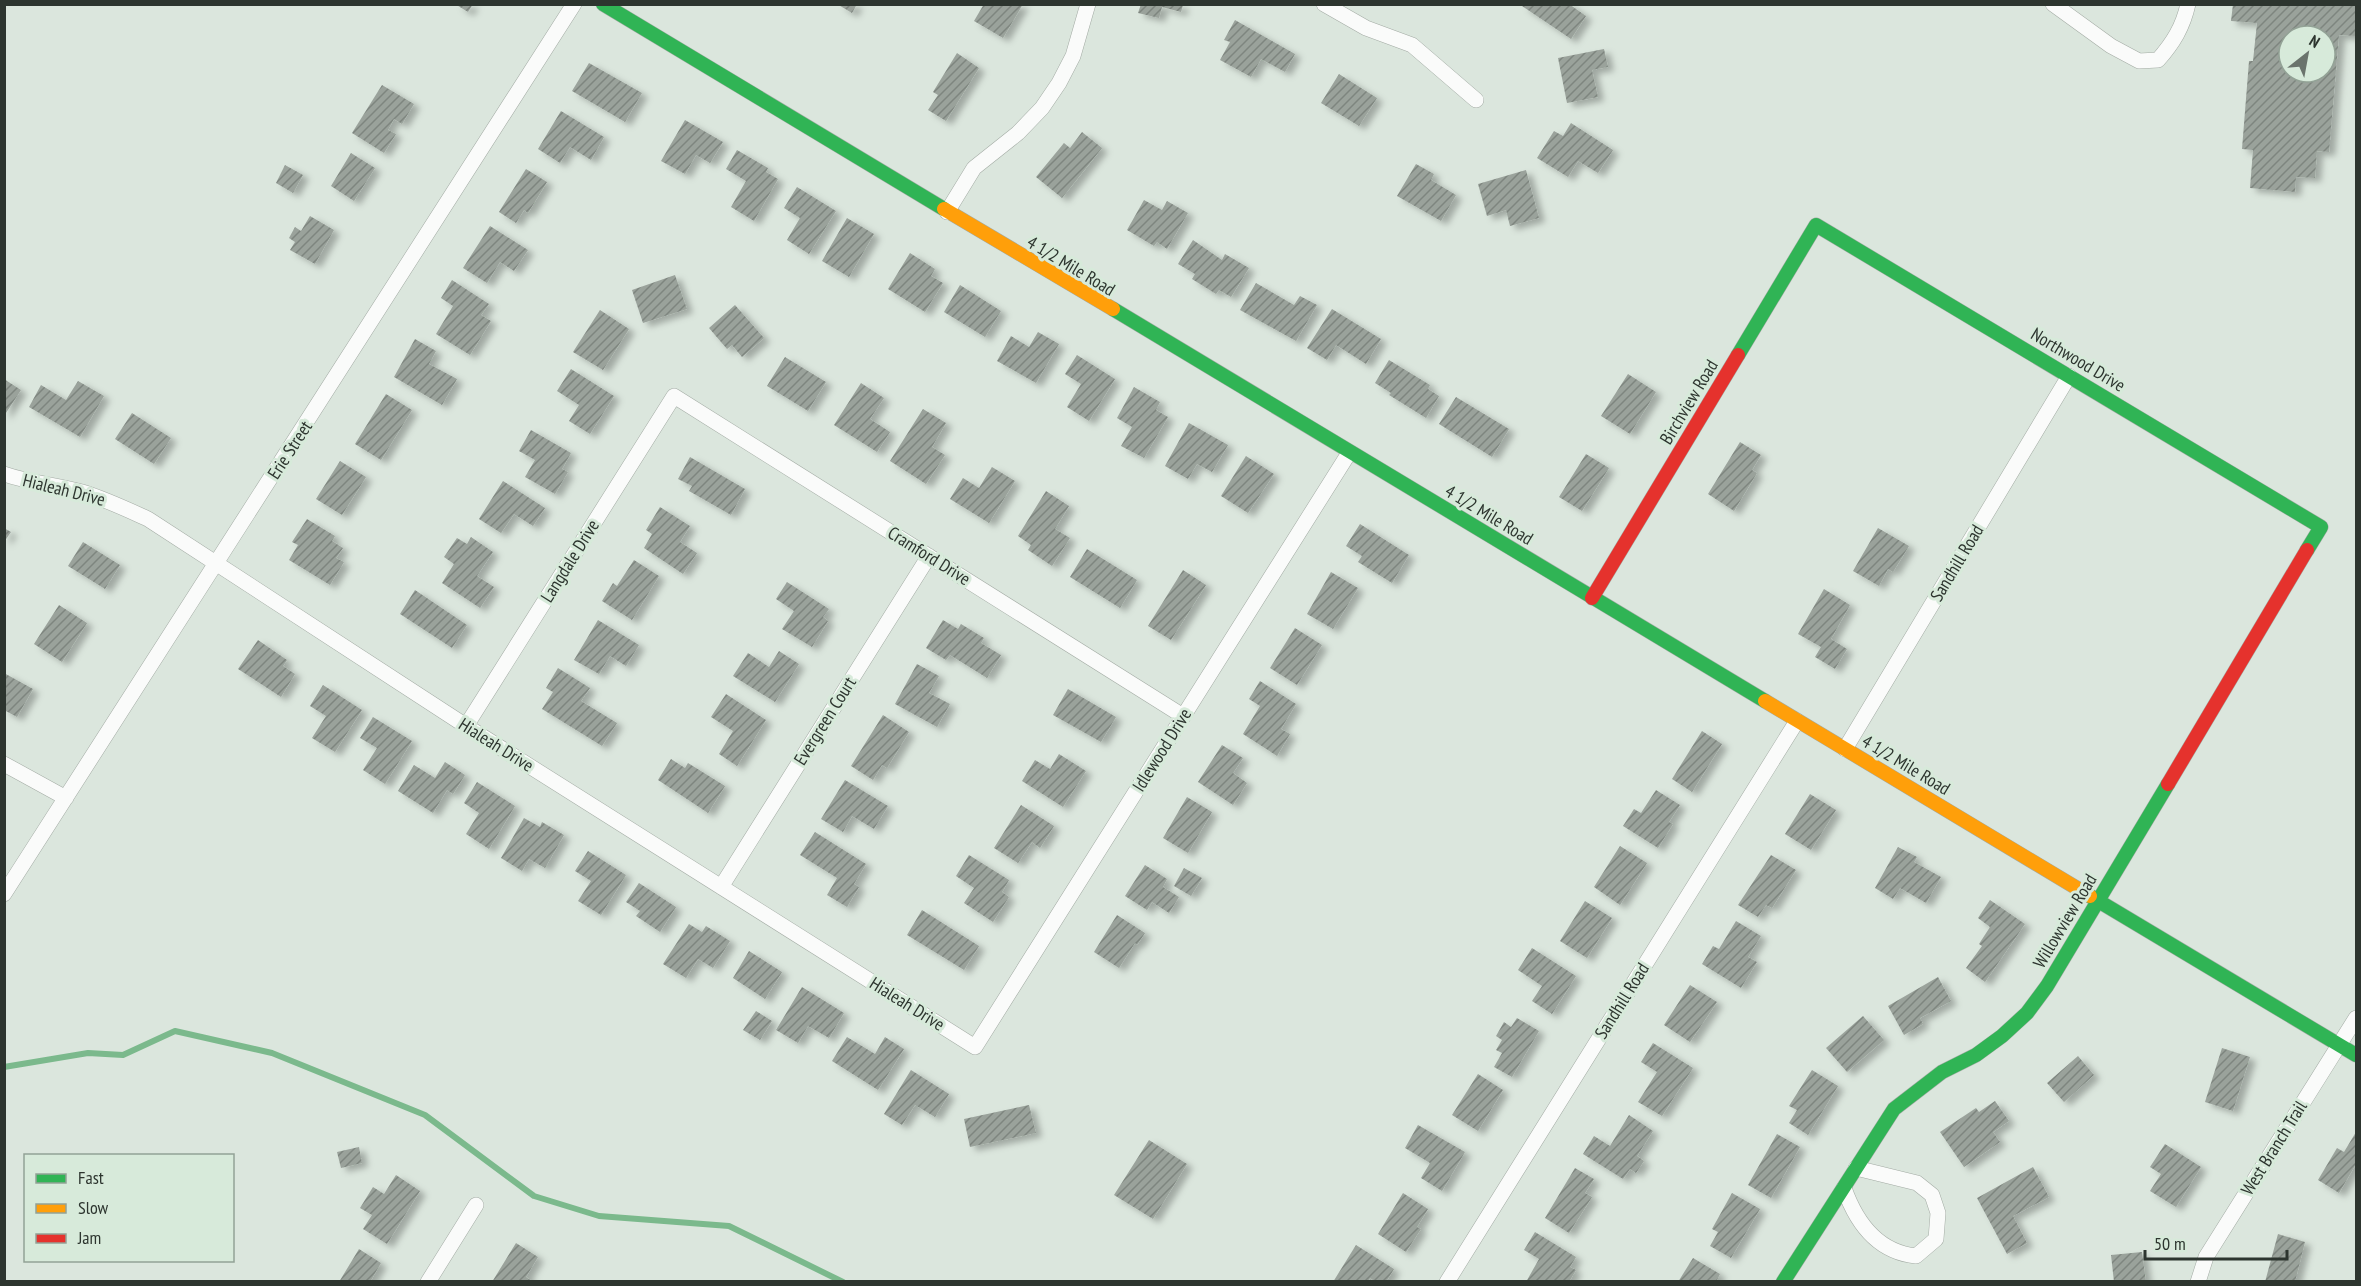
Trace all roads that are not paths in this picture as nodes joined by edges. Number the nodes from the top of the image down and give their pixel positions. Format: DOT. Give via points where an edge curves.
graph roads {
  1 [pos="574,4"];
  2 [pos="603,4"];
  3 [pos="1089,4"];
  4 [pos="1324,4"];
  5 [pos="2053,4"];
  6 [pos="2188,4"];
  7 [pos="1476,100"];
  8 [pos="947,212"];
  9 [pos="1816,225"];
  10 [pos="2069,376"];
  11 [pos="674,396"];
  12 [pos="1349,453"];
  13 [pos="4,474"];
  14 [pos="2321,527"];
  15 [pos="929,556"];
  16 [pos="217,565"];
  17 [pos="1592,598"];
  18 [pos="1183,716"];
  19 [pos="1797,721"];
  20 [pos="466,726"];
  21 [pos="1845,749"];
  22 [pos="4,764"];
  23 [pos="66,798"];
  24 [pos="721,887"];
  25 [pos="4,894"];
  26 [pos="2098,901"];
  27 [pos="2356,1018"];
  28 [pos="2339,1045"];
  29 [pos="975,1047"];
  30 [pos="2356,1055"];
  31 [pos="1856,1168"];
  32 [pos="1844,1188"];
  33 [pos="476,1205"];
  34 [pos="428,1281"];
  35 [pos="1447,1281"];
  36 [pos="1783,1281"];
  37 [pos="2198,1281"];
  1 -- 16 [label="street, Erie Street"];
  2 -- 8 [label="street, 4 1/2 Mile Road"];
  3 -- 8 [label="street" via="1073,56 1042,108 974,168"];
  4 -- 7 [label="street" via="1366,28 1412,45"];
  5 -- 6 [label="street" via="2110,46 2139,61 2158,60 2174,40"];
  8 -- 12 [label="street, 4 1/2 Mile Road"];
  9 -- 10 [label="street, Northwood Drive"];
  9 -- 17 [label="street, Birchview Road"];
  10 -- 14 [label="street, Northwood Drive"];
  10 -- 21 [label="street, Sandhill Road"];
  11 -- 15 [label="street, Cramford Drive"];
  11 -- 20 [label="street, Langdale Drive"];
  12 -- 17 [label="street, 4 1/2 Mile Road"];
  12 -- 18 [label="street, Idlewood Drive"];
  13 -- 16 [label="street, Hialeah Drive" via="111,501 148,519"];
  14 -- 26 [label="street, Willowview Road"];
  15 -- 18 [label="street, Cramford Drive"];
  15 -- 24 [label="street, Evergreen Court"];
  16 -- 20 [label="street, Hialeah Drive"];
  16 -- 23 [label="street, Erie Street"];
  17 -- 19 [label="street, 4 1/2 Mile Road"];
  18 -- 29 [label="street, Idlewood Drive"];
  19 -- 21 [label="street, 4 1/2 Mile Road"];
  19 -- 35 [label="street, Sandhill Road"];
  20 -- 24 [label="street, Hialeah Drive"];
  21 -- 26 [label="street, 4 1/2 Mile Road"];
  22 -- 23 [label="street"];
  23 -- 25 [label="street, Erie Street"];
  24 -- 29 [label="street, Hialeah Drive"];
  26 -- 28 [label="street, 4 1/2 Mile Road"];
  26 -- 31 [label="street, Willowview Road" via="2047,986 2026,1013 1976,1055 1942,1072 1894,1109"];
  27 -- 28 [label="street, West Branch Trail"];
  28 -- 30 [label="street, 4 1/2 Mile Road"];
  28 -- 37 [label="street, West Branch Trail" via="2206,1257"];
  31 -- 32 [label="street, Willowview Road"];
  31 -- 32 [label="street" via="1917,1183 1932,1195 1938,1213 1936,1239 1916,1256 1901,1254 1875,1239 1853,1213"];
  32 -- 36 [label="street, Willowview Road"];
  33 -- 34 [label="street"];
}
